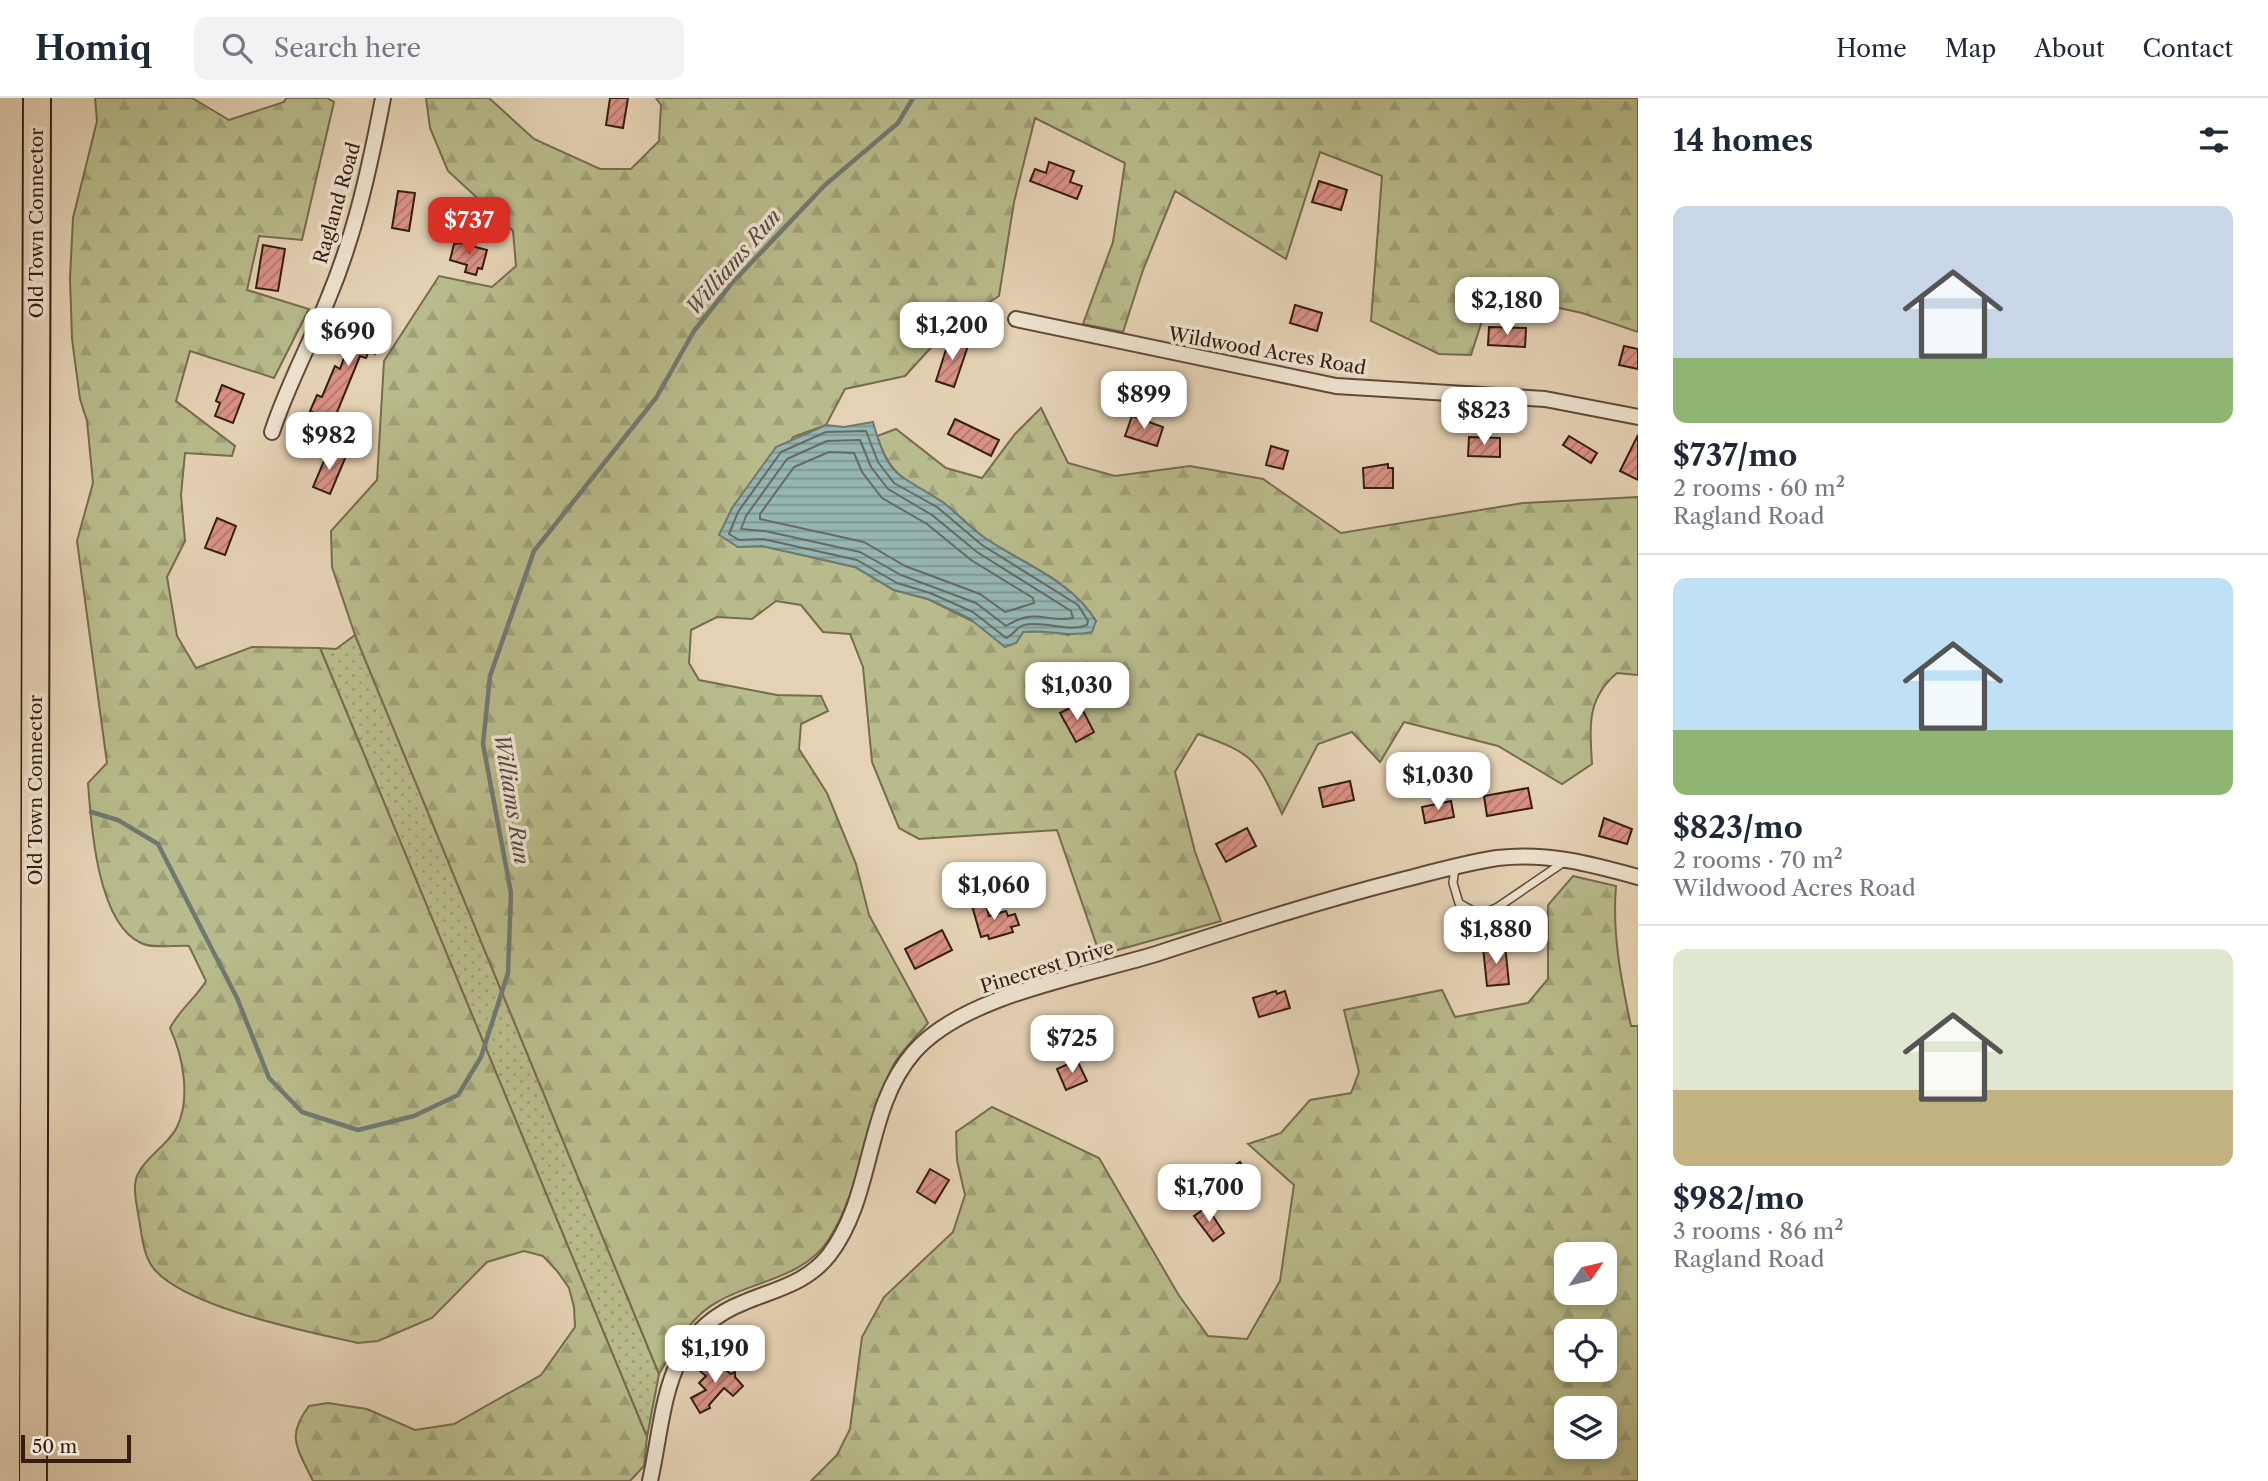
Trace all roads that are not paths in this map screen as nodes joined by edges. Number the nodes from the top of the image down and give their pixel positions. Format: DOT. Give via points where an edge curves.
graph roads {
  1 [pos="9,98"];
  2 [pos="37,98"];
  3 [pos="383,98"];
  4 [pos="1016,319"];
  5 [pos="1638,416"];
  6 [pos="272,432"];
  7 [pos="1568,859"];
  8 [pos="1455,867"];
  9 [pos="1638,877"];
  10 [pos="6,1481"];
  11 [pos="33,1481"];
  12 [pos="650,1481"];
  1 -- 10 [label="highway, Old Town Connector"];
  2 -- 11 [label="highway, Old Town Connector"];
  3 -- 6 [label="street, Ragland Road" via="345,254"];
  4 -- 5 [label="street, Wildwood Acres Road" via="1336,386 1545,399"];
  7 -- 8 [label="street, Pinecrest Drive" via="1531,856"];
  7 -- 8 [label="lane" via="1480,915 1460,903 1453,883"];
  7 -- 9 [label="street, Pinecrest Drive"];
  8 -- 12 [label="street, Pinecrest Drive" via="1269,916 1003,998 926,1040 893,1085 854,1208 828,1256 797,1282 725,1311 698,1334 680,1360 662,1403"];
}
